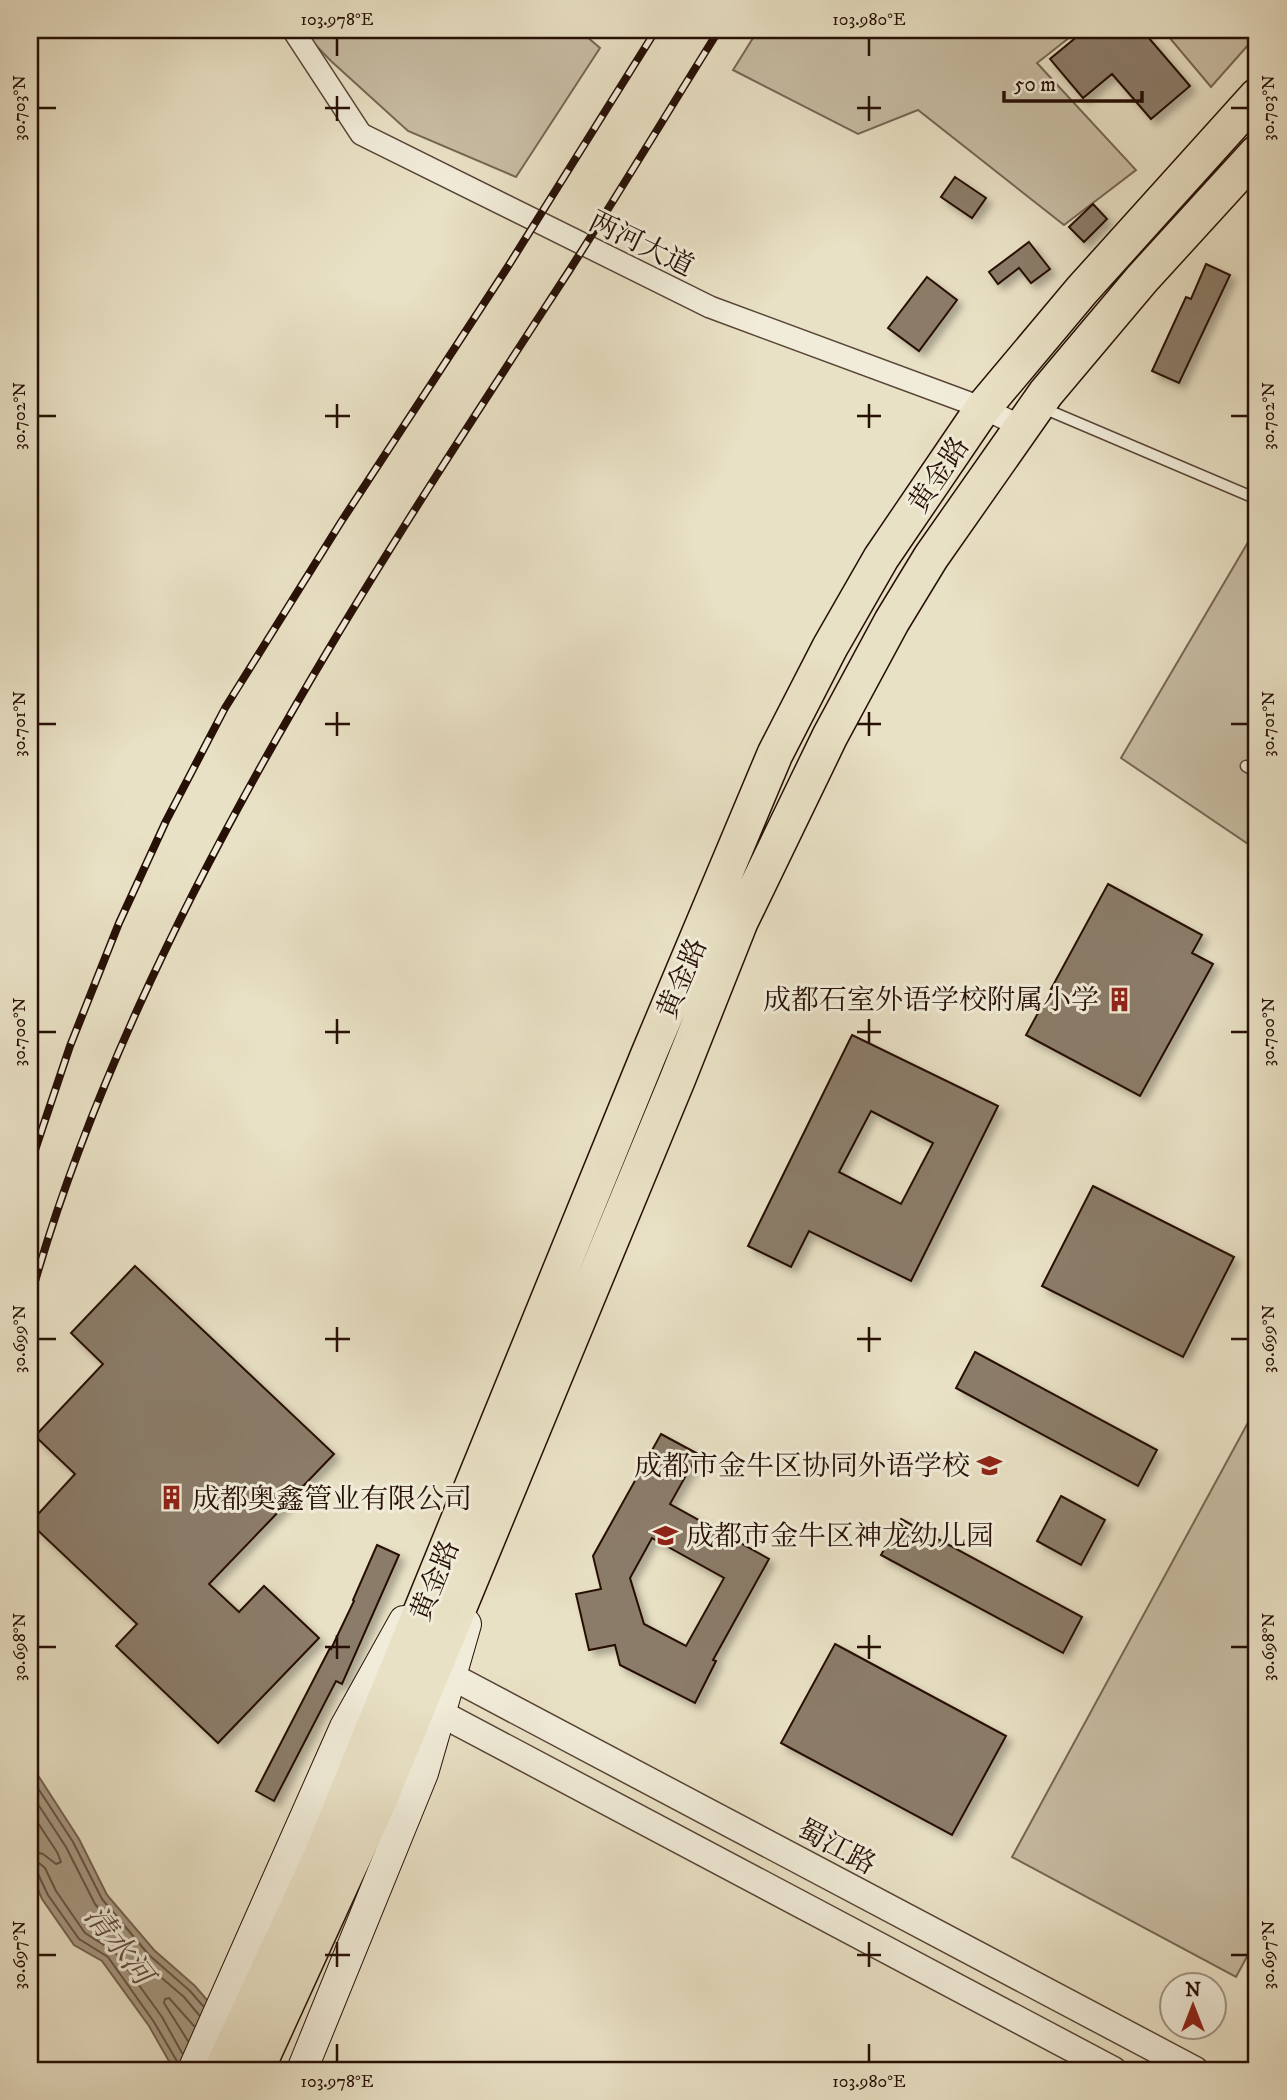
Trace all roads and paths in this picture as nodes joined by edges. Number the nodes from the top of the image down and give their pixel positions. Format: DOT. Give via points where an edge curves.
graph roads {
  1 [pos="293,30"];
  2 [pos="1257,96"];
  3 [pos="1257,153"];
  4 [pos="983,408"];
  5 [pos="1030,416"];
  6 [pos="1257,499"];
  7 [pos="1246,766"];
  8 [pos="1257,773"];
  9 [pos="496,1517"];
  10 [pos="459,1519"];
  11 [pos="451,1676"];
  12 [pos="440,1713"];
  13 [pos="287,1967"];
  14 [pos="193,2070"];
  15 [pos="222,2070"];
  16 [pos="256,2070"];
  17 [pos="302,2070"];
  18 [pos="1113,2070"];
  19 [pos="1195,2070"];
  1 -- 4 [label="street, 两河大道" via="361,134 710,307"];
  2 -- 4 [label="main road, 黄金路"];
  3 -- 5 [label="main road, 黄金路" via="1142,279"];
  4 -- 5 [label="street, 两河大道"];
  4 -- 10 [label="main road, 黄金路" via="881,558 775,754"];
  5 -- 6 [label="lane"];
  5 -- 9 [label="main road, 黄金路" via="898,610 782,831 740,922"];
  7 -- 8 [label="lane"];
  9 -- 11 [label="main road"];
  9 -- 13 [label="main road, 黄金路" via="377,1805"];
  10 -- 13 [label="main road, 黄金路" via="321,1857"];
  10 -- 14 [label="main road" via="345,1727"];
  11 -- 12 [label="main road"];
  11 -- 19 [label="street, 蜀江路"];
  12 -- 17 [label="main road" via="423,1773"];
  12 -- 18 [label="street"];
  13 -- 15 [label="main road"];
  13 -- 16 [label="main road"];
}
